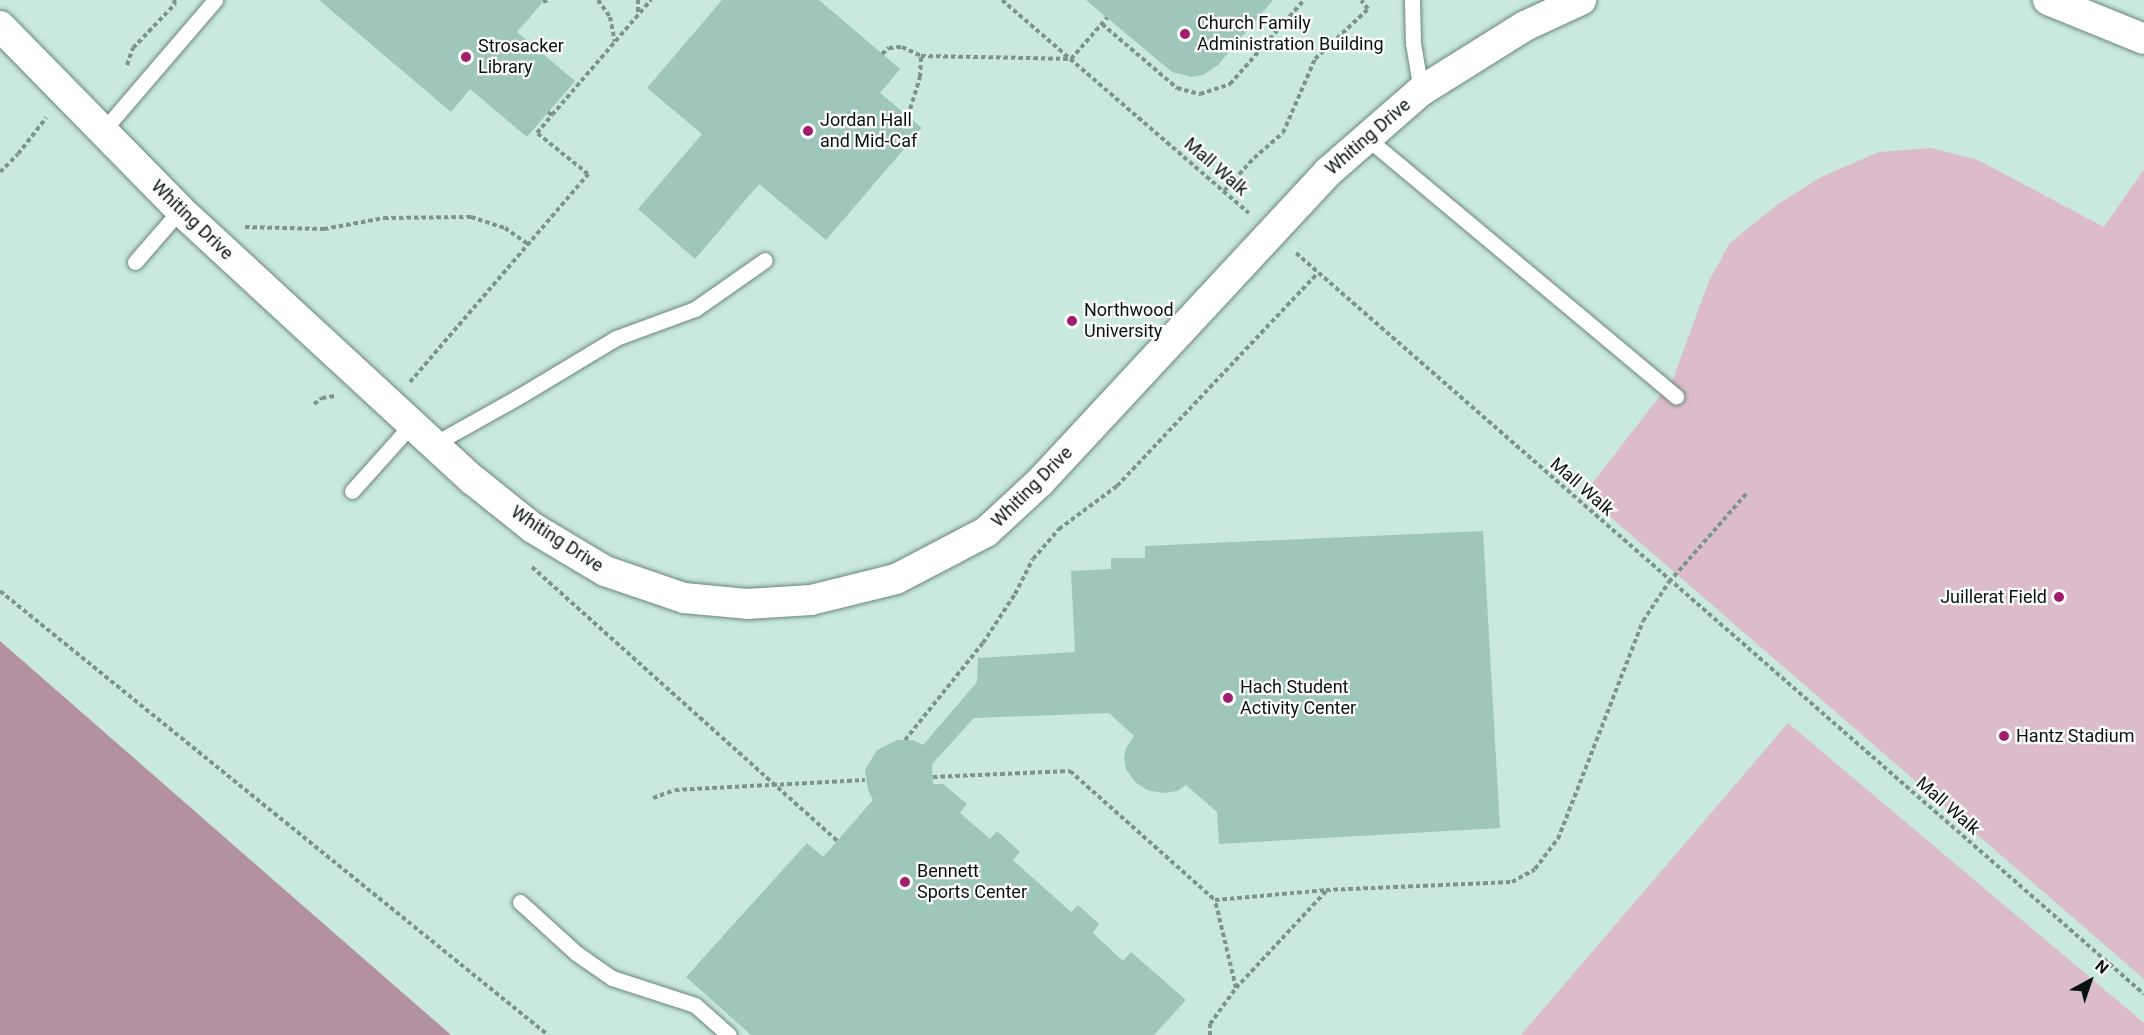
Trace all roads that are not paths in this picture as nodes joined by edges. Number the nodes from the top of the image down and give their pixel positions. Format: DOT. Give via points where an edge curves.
graph roads {
  1 [pos="215,0"];
  2 [pos="1412,0"];
  3 [pos="1581,0"];
  4 [pos="2048,0"];
  5 [pos="0,26"];
  6 [pos="2144,39"];
  7 [pos="1421,91"];
  8 [pos="102,132"];
  9 [pos="1367,138"];
  10 [pos="180,210"];
  11 [pos="765,260"];
  12 [pos="135,262"];
  13 [pos="1676,396"];
  14 [pos="412,424"];
  15 [pos="434,444"];
  16 [pos="352,491"];
  17 [pos="520,902"];
  18 [pos="729,1035"];
  1 -- 8 [label="lane"];
  2 -- 7 [label="lane" via="1413,43"];
  3 -- 7 [label="street, Whiting Drive" via="1525,26"];
  4 -- 6 [label="street"];
  5 -- 8 [label="street, Whiting Drive"];
  7 -- 9 [label="street, Whiting Drive"];
  8 -- 10 [label="street, Whiting Drive"];
  9 -- 13 [label="lane"];
  9 -- 15 [label="street, Whiting Drive" via="1328,172 1040,482 986,532 896,579 811,600 747,604 684,598 605,572 542,533"];
  10 -- 12 [label="lane"];
  10 -- 14 [label="street, Whiting Drive"];
  11 -- 15 [label="lane" via="695,309 616,338"];
  14 -- 15 [label="street, Whiting Drive"];
  14 -- 16 [label="lane"];
  17 -- 18 [label="lane" via="576,953 612,978 695,1005"];
}
